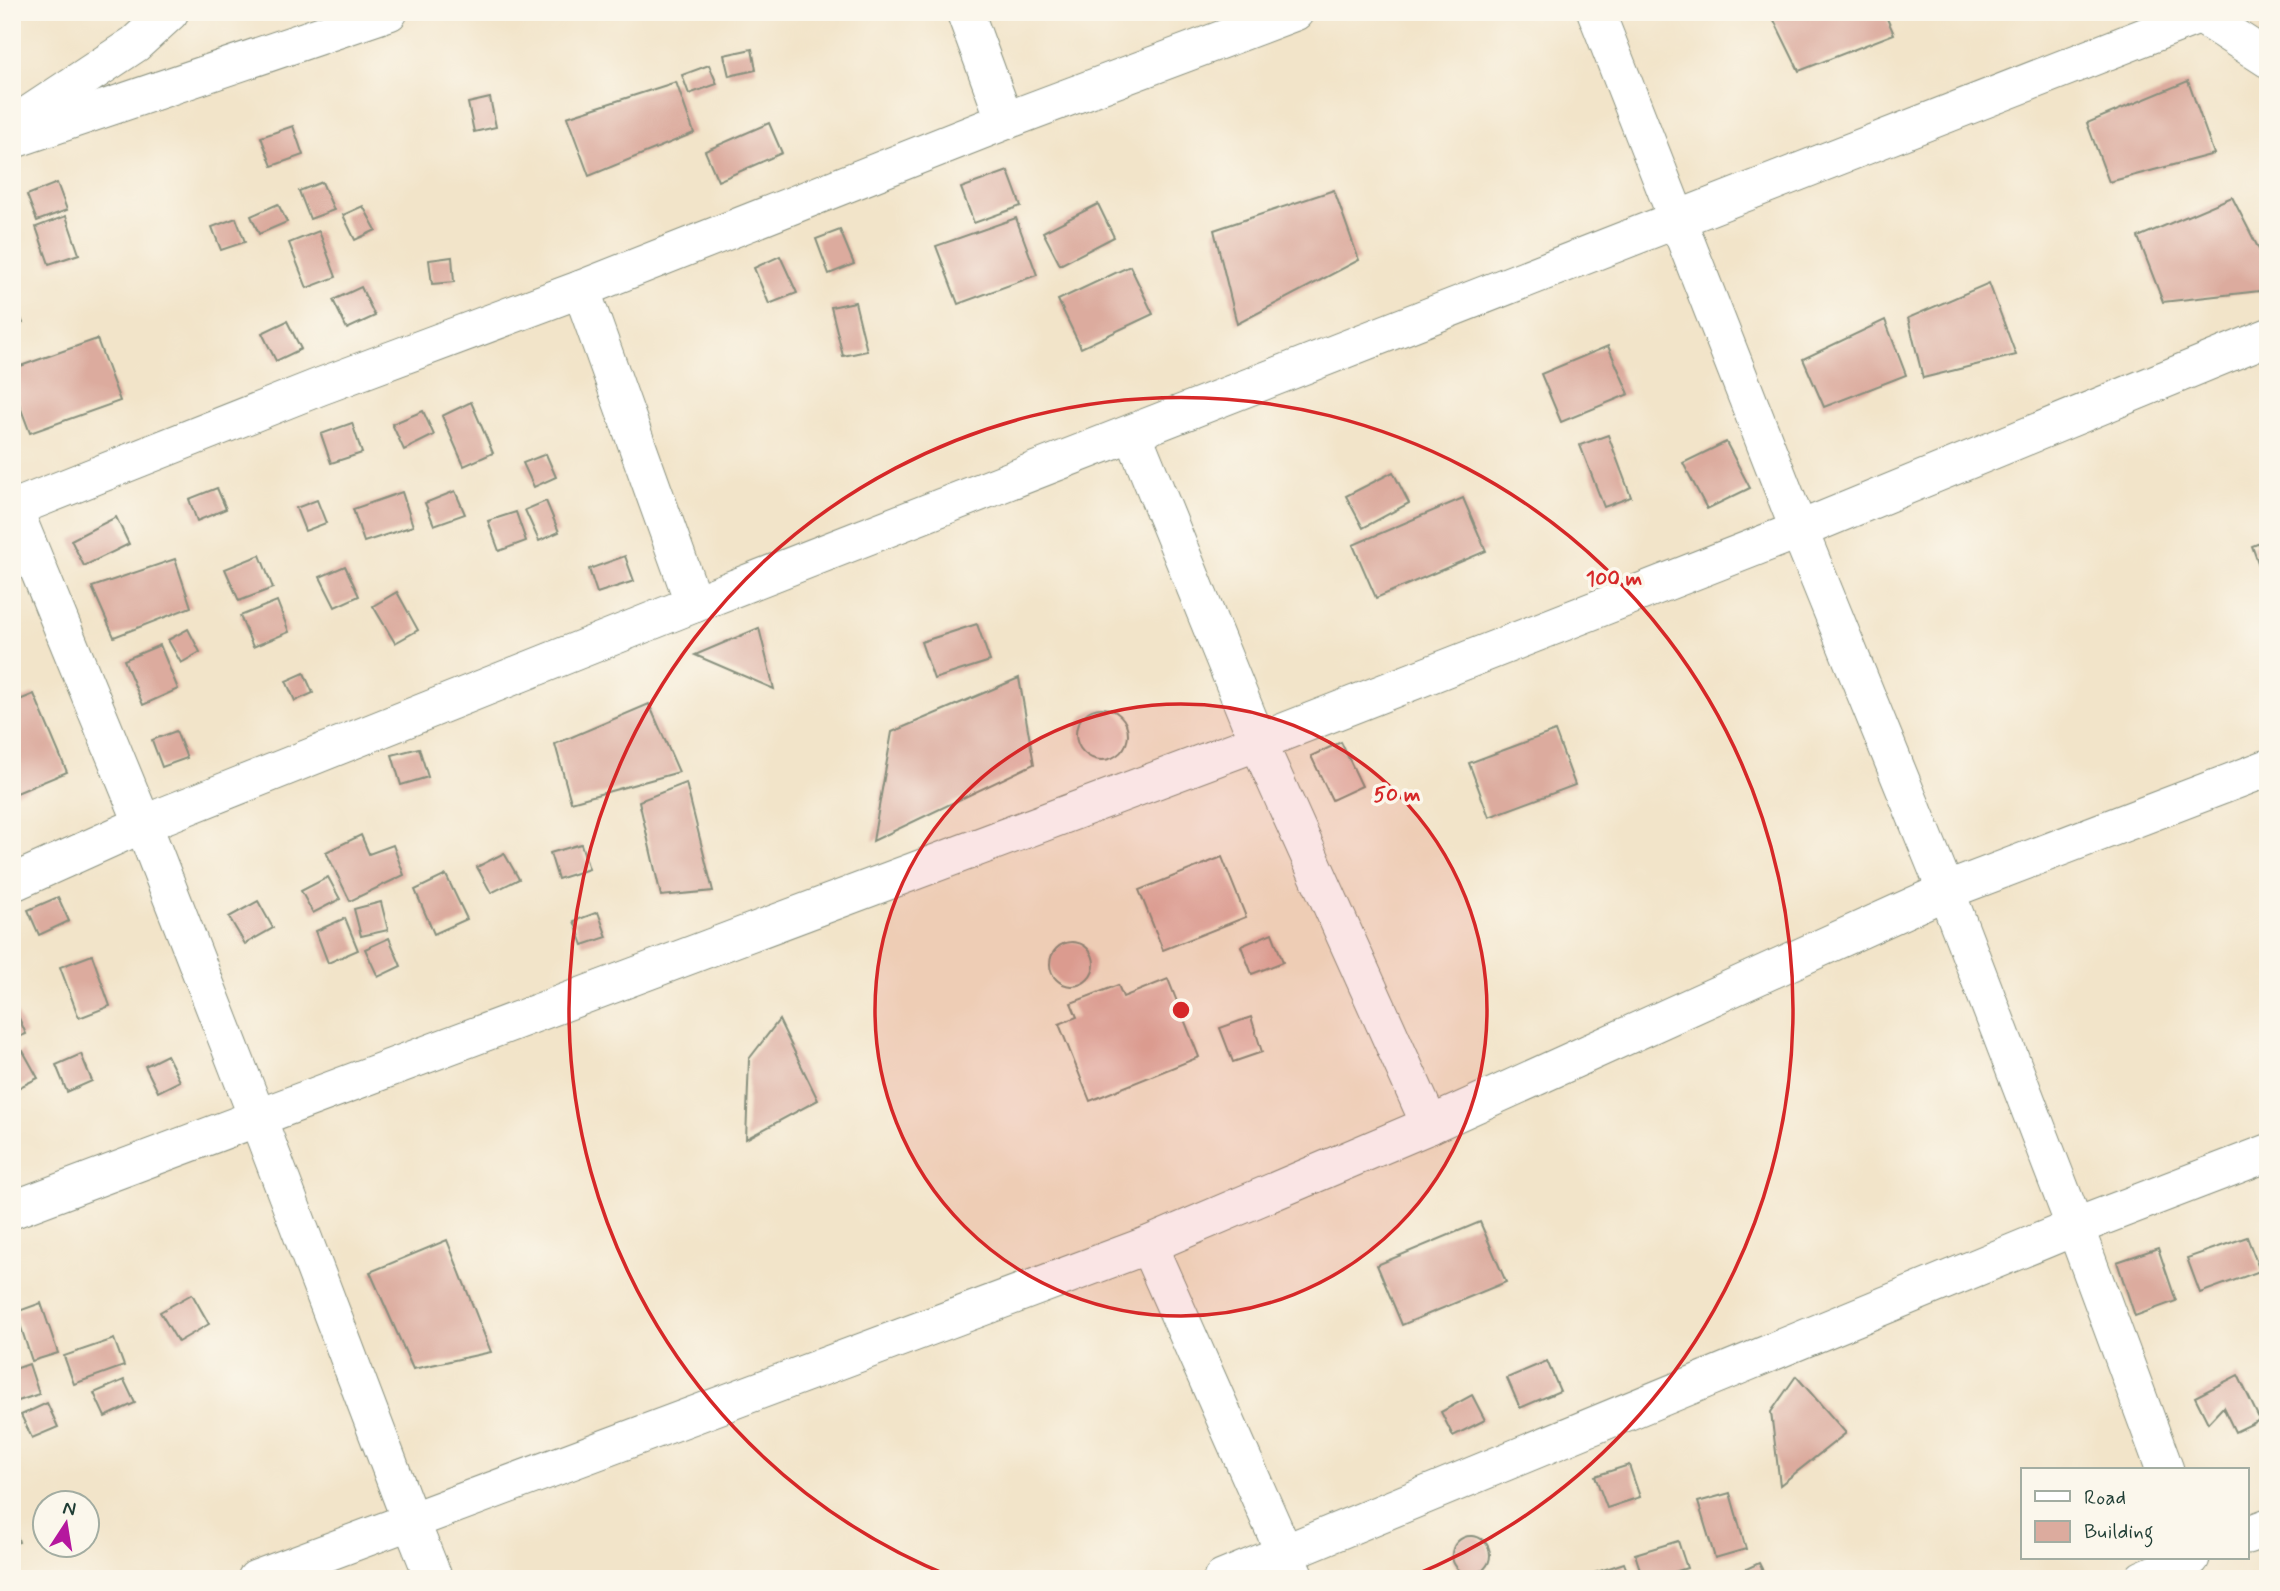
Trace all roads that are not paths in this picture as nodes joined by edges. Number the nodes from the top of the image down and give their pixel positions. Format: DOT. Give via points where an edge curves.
graph roads {
  1 [pos="170,12"];
  2 [pos="389,12"];
  3 [pos="965,12"];
  4 [pos="1295,12"];
  5 [pos="1596,12"];
  6 [pos="2199,14"];
  7 [pos="2268,59"];
  8 [pos="1005,121"];
  9 [pos="12,126"];
  10 [pos="12,140"];
  11 [pos="1679,219"];
  12 [pos="581,289"];
  13 [pos="2268,337"];
  14 [pos="1133,434"];
  15 [pos="13,507"];
  16 [pos="1799,530"];
  17 [pos="694,604"];
  18 [pos="1258,742"];
  19 [pos="2268,768"];
  20 [pos="143,824"];
  21 [pos="12,883"];
  22 [pos="1946,891"];
  23 [pos="258,1119"];
  24 [pos="1430,1125"];
  25 [pos="2268,1153"];
  26 [pos="12,1210"];
  27 [pos="2075,1227"];
  28 [pos="1148,1245"];
  29 [pos="2164,1468"];
  30 [pos="411,1522"];
  31 [pos="2268,1527"];
  32 [pos="2248,1535"];
  33 [pos="2186,1560"];
  34 [pos="2198,1560"];
  35 [pos="1290,1566"];
  36 [pos="256,1579"];
  37 [pos="434,1579"];
  38 [pos="1222,1579"];
  39 [pos="2143,1579"];
  40 [pos="2206,1579"];
  1 -- 9 [label="street" via="135,44"];
  2 -- 10 [label="street"];
  3 -- 8 [label="street"];
  4 -- 8 [label="street"];
  5 -- 11 [label="street"];
  6 -- 7 [label="street"];
  6 -- 11 [label="street"];
  8 -- 12 [label="street"];
  11 -- 14 [label="street"];
  11 -- 16 [label="street"];
  12 -- 15 [label="street"];
  12 -- 17 [label="street"];
  13 -- 16 [label="street"];
  14 -- 17 [label="street"];
  14 -- 18 [label="street"];
  15 -- 20 [label="street"];
  16 -- 18 [label="street"];
  16 -- 22 [label="street"];
  17 -- 20 [label="street"];
  18 -- 23 [label="street"];
  18 -- 24 [label="street"];
  19 -- 22 [label="street"];
  20 -- 21 [label="street"];
  20 -- 23 [label="street"];
  22 -- 24 [label="street"];
  22 -- 27 [label="street"];
  23 -- 26 [label="street"];
  23 -- 30 [label="street"];
  24 -- 28 [label="street"];
  25 -- 27 [label="street"];
  27 -- 29 [label="street"];
  27 -- 35 [label="street"];
  28 -- 30 [label="street"];
  28 -- 35 [label="street"];
  30 -- 36 [label="street"];
  30 -- 37 [label="street"];
  31 -- 32 [label="street"];
  33 -- 39 [label="street"];
  34 -- 40 [label="street"];
  35 -- 38 [label="street"];
}
